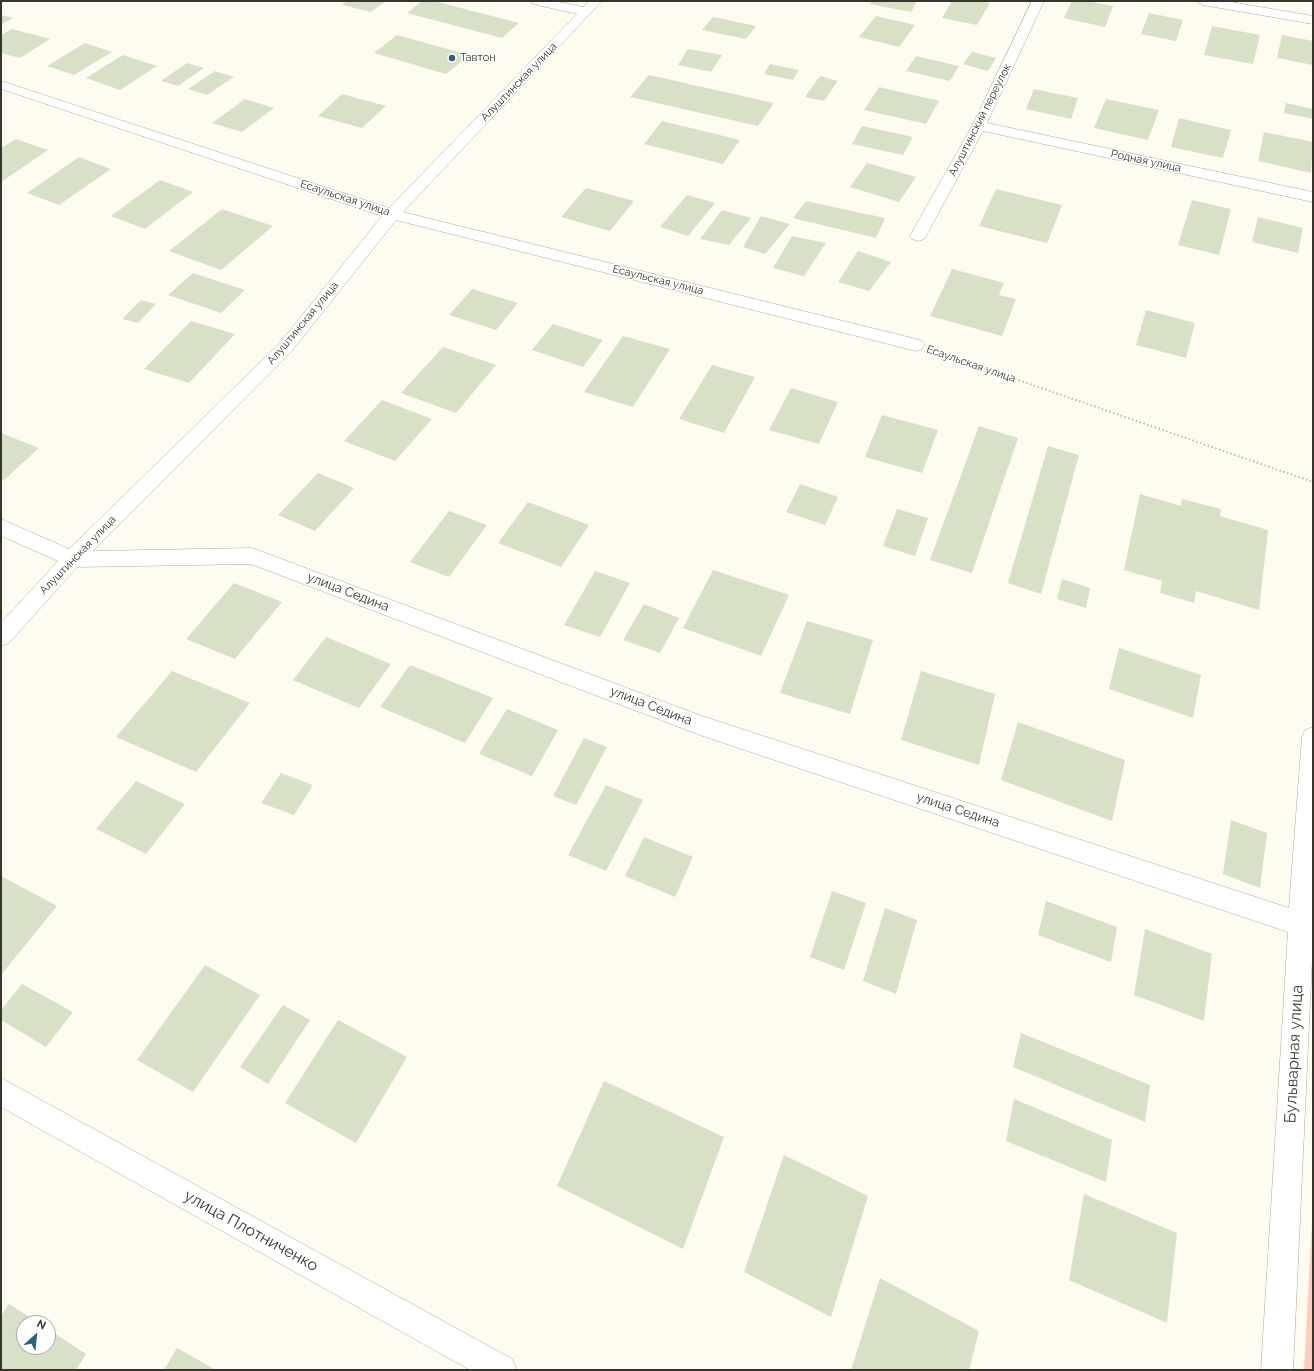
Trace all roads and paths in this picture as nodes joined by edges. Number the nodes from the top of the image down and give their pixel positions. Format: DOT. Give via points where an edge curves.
graph roads {
  1 [pos="537,1"];
  2 [pos="1038,1"];
  3 [pos="1203,1"];
  4 [pos="591,7"];
  5 [pos="1313,20"];
  6 [pos="1,85"];
  7 [pos="979,126"];
  8 [pos="1313,196"];
  9 [pos="392,214"];
  10 [pos="918,236"];
  11 [pos="916,345"];
  12 [pos="1313,482"];
  13 [pos="1,527"];
  14 [pos="72,560"];
  15 [pos="1,637"];
  16 [pos="1313,737"];
  17 [pos="1301,924"];
  18 [pos="1,1092"];
  19 [pos="501,1370"];
  20 [pos="1277,1370"];
  1 -- 4 [label="street"];
  2 -- 7 [label="street, Алуштинский переулок"];
  3 -- 5 [label="street"];
  4 -- 9 [label="street, Алуштинская улица"];
  6 -- 9 [label="street, Есаульская улица"];
  7 -- 8 [label="street, Родная улица"];
  7 -- 10 [label="street, Алуштинский переулок"];
  9 -- 11 [label="street, Есаульская улица"];
  9 -- 14 [label="street, Алуштинская улица" via="285,348"];
  11 -- 12 [label="path, Есаульская улица"];
  13 -- 14 [label="street, улица Седина"];
  14 -- 15 [label="street, Алуштинская улица"];
  14 -- 17 [label="street, улица Седина" via="252,556 700,724"];
  16 -- 17 [label="street, Бульварная улица"];
  17 -- 20 [label="street, Бульварная улица"];
  18 -- 19 [label="street, улица Плотниченко"];
}
